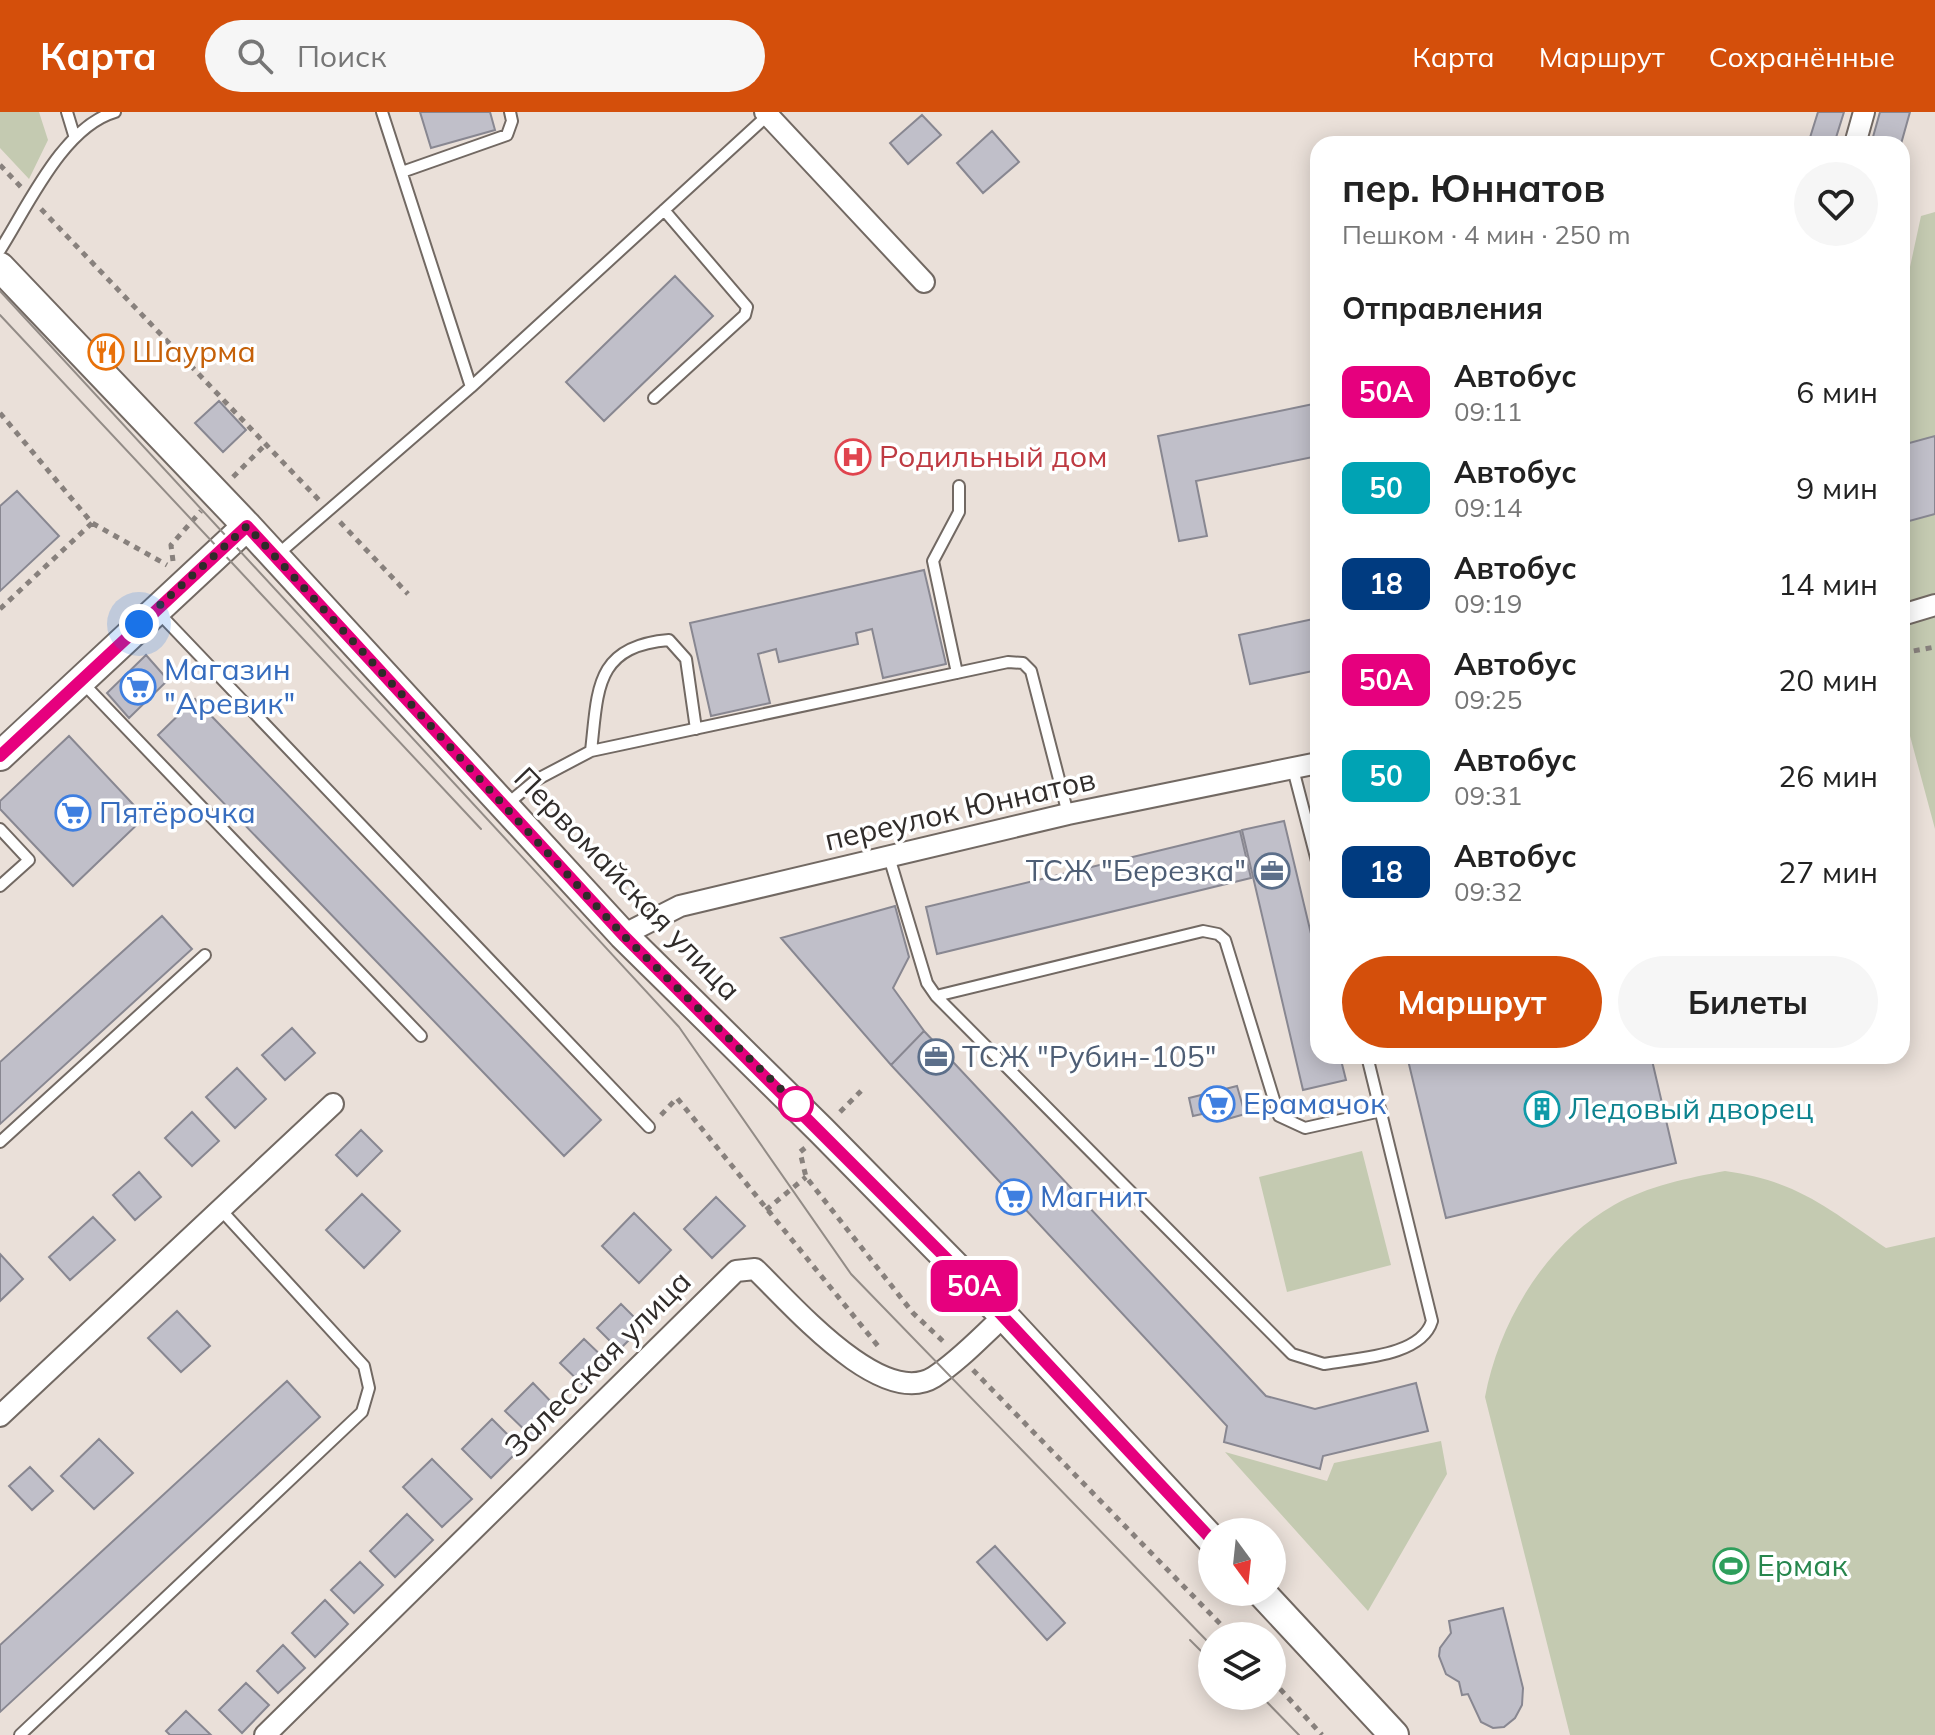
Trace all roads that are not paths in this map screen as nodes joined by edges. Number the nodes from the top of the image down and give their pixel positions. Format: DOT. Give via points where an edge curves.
graph roads {
  1 [pos="67,112"];
  2 [pos="115,112"];
  3 [pos="382,112"];
  4 [pos="510,112"];
  5 [pos="1864,112"];
  6 [pos="766,114"];
  7 [pos="74,135"];
  8 [pos="1857,136"];
  9 [pos="402,172"];
  10 [pos="664,210"];
  11 [pos="0,250"];
  12 [pos="0,267"];
  13 [pos="924,282"];
  14 [pos="471,387"];
  15 [pos="654,398"];
  16 [pos="959,486"];
  17 [pos="247,526"];
  18 [pos="275,557"];
  19 [pos="1935,605"];
  20 [pos="156,609"];
  21 [pos="1910,613"];
  22 [pos="957,673"];
  23 [pos="80,679"];
  24 [pos="696,729"];
  25 [pos="591,751"];
  26 [pos="0,756"];
  27 [pos="1310,765"];
  28 [pos="1293,769"];
  29 [pos="505,806"];
  30 [pos="1068,814"];
  31 [pos="0,829"];
  32 [pos="1310,834"];
  33 [pos="889,857"];
  34 [pos="0,886"];
  35 [pos="623,935"];
  36 [pos="205,955"];
  37 [pos="936,996"];
  38 [pos="421,1036"];
  39 [pos="1369,1064"];
  40 [pos="333,1104"];
  41 [pos="1381,1111"];
  42 [pos="649,1127"];
  43 [pos="0,1142"];
  44 [pos="221,1210"];
  45 [pos="1004,1316"];
  46 [pos="0,1416"];
  47 [pos="1198,1525"];
  48 [pos="1274,1606"];
  49 [pos="20,1735"];
  50 [pos="265,1735"];
  51 [pos="1394,1735"];
  1 -- 7 [label="lane"];
  2 -- 7 [label="lane" via="97,117"];
  3 -- 9 [label="lane"];
  4 -- 9 [label="lane" via="507,135"];
  5 -- 8 [label="street"];
  6 -- 10 [label="lane"];
  6 -- 13 [label="street"];
  7 -- 11 [label="lane"];
  9 -- 14 [label="lane"];
  10 -- 14 [label="lane"];
  10 -- 15 [label="lane" via="747,307 745,315"];
  12 -- 17 [label="main road, Первомайская улица"];
  14 -- 18 [label="lane"];
  16 -- 22 [label="lane" via="959,512 933,561"];
  17 -- 18 [label="main road, Первомайская улица"];
  17 -- 20 [label="main road"];
  18 -- 29 [label="main road, Первомайская улица"];
  19 -- 21 [label="street"];
  20 -- 23 [label="main road"];
  20 -- 42 [label="lane"];
  22 -- 24 [label="lane"];
  22 -- 30 [label="lane" via="1008,662 1023,663 1031,671"];
  23 -- 26 [label="main road"];
  23 -- 38 [label="lane"];
  24 -- 25 [label="lane"];
  24 -- 25 [label="lane" via="686,659 669,640 644,642 619,656 599,680"];
  25 -- 29 [label="lane" via="536,780"];
  27 -- 28 [label="street, переулок Юннатов"];
  28 -- 30 [label="street, переулок Юннатов"];
  28 -- 32 [label="lane"];
  29 -- 35 [label="main road, Первомайская улица"];
  30 -- 33 [label="street, переулок Юннатов"];
  31 -- 34 [label="lane" via="29,860"];
  33 -- 35 [label="street, переулок Юннатов" via="680,906"];
  33 -- 37 [label="lane" via="927,983"];
  35 -- 45 [label="main road, Первомайская улица"];
  36 -- 43 [label="lane"];
  37 -- 41 [label="lane" via="1203,931 1218,934 1225,940 1279,1116 1305,1128"];
  37 -- 41 [label="lane" via="1292,1354 1310,1363 1411,1346 1428,1333 1432,1321"];
  39 -- 41 [label="lane"];
  40 -- 44 [label="street"];
  44 -- 46 [label="street"];
  44 -- 49 [label="lane" via="364,1366 369,1388 362,1412"];
  45 -- 47 [label="main road, Первомайская улица"];
  45 -- 50 [label="street, Залесская улица" via="933,1378 910,1384 855,1363 755,1269 736,1271"];
  48 -- 51 [label="main road"];
}
